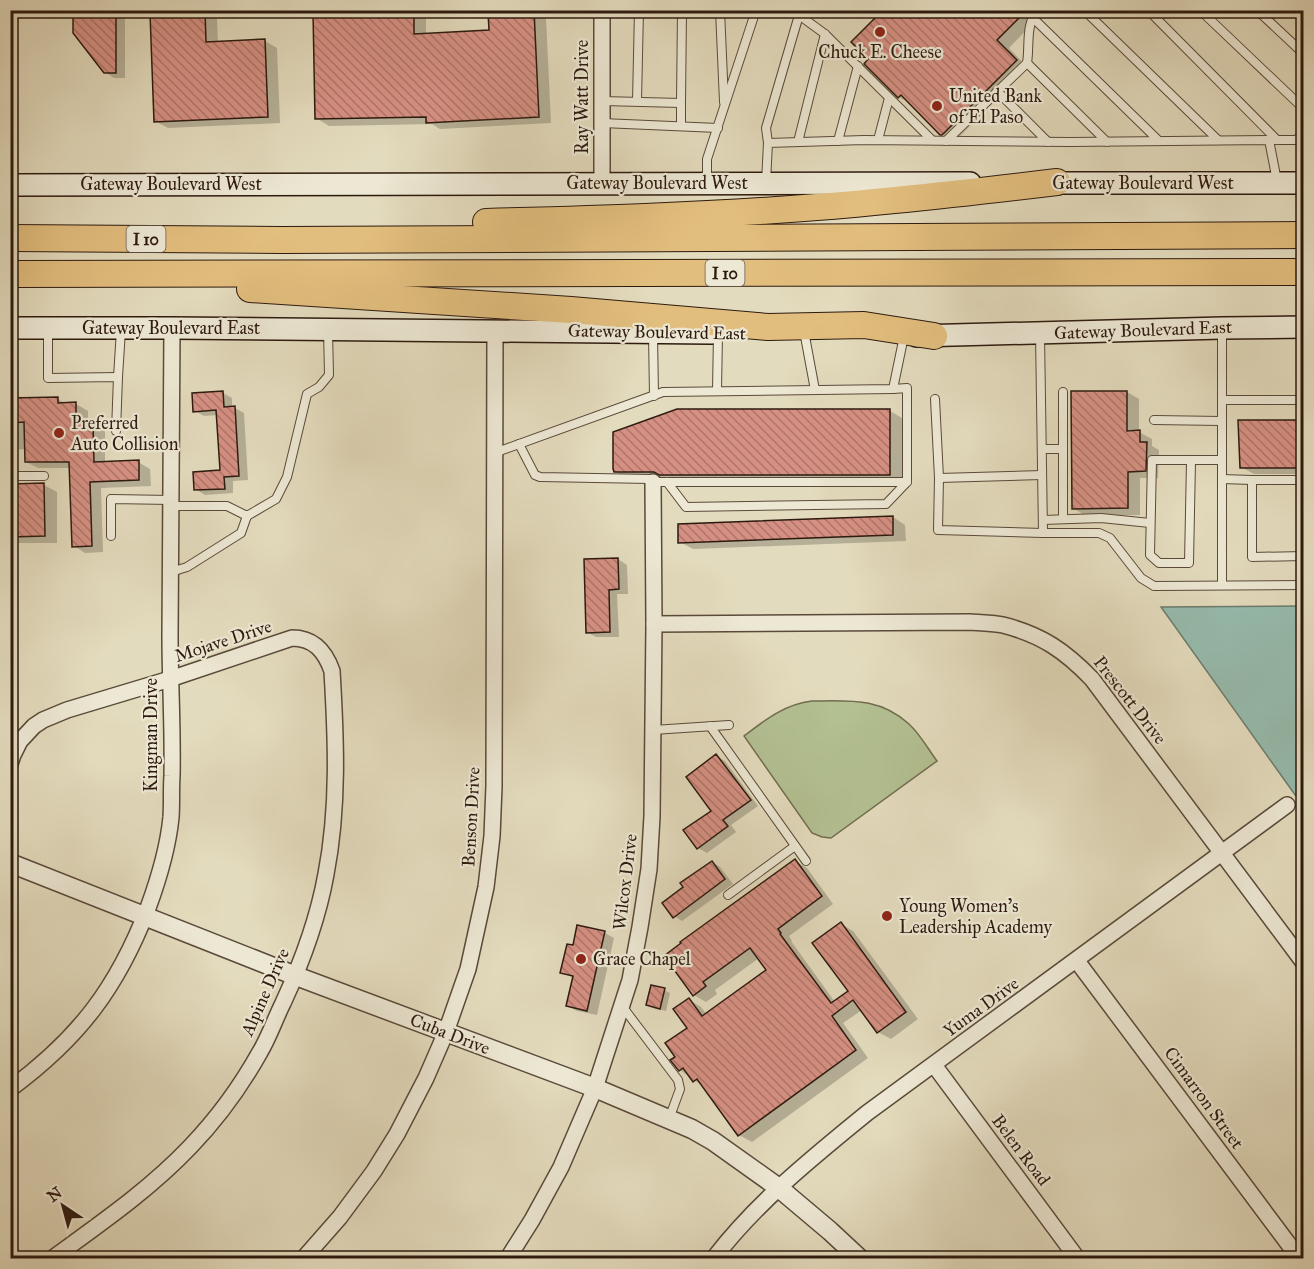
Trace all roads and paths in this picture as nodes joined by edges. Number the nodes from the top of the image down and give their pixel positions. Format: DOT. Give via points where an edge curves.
graph roads {
  1 [pos="602,10"];
  2 [pos="639,10"];
  3 [pos="682,10"];
  4 [pos="720,10"];
  5 [pos="756,10"];
  6 [pos="1084,10"];
  7 [pos="1148,10"];
  8 [pos="1200,10"];
  9 [pos="1257,10"];
  10 [pos="800,13"];
  11 [pos="1035,14"];
  12 [pos="825,34"];
  13 [pos="1304,54"];
  14 [pos="1027,63"];
  15 [pos="858,66"];
  16 [pos="998,91"];
  17 [pos="890,98"];
  18 [pos="602,101"];
  19 [pos="637,101"];
  20 [pos="681,103"];
  21 [pos="724,108"];
  22 [pos="1304,110"];
  23 [pos="602,123"];
  24 [pos="681,126"];
  25 [pos="718,128"];
  26 [pos="1304,133"];
  27 [pos="878,140"];
  28 [pos="1218,140"];
  29 [pos="1273,140"];
  30 [pos="838,141"];
  31 [pos="932,141"];
  32 [pos="946,141"];
  33 [pos="1159,141"];
  34 [pos="798,142"];
  35 [pos="1048,142"];
  36 [pos="1107,142"];
  37 [pos="768,143"];
  38 [pos="602,182"];
  39 [pos="707,183"];
  40 [pos="766,183"];
  41 [pos="1057,183"];
  42 [pos="1278,183"];
  43 [pos="1304,183"];
  44 [pos="10,185"];
  45 [pos="1304,235"];
  46 [pos="10,238"];
  47 [pos="282,240"];
  48 [pos="1304,272"];
  49 [pos="146,273"];
  50 [pos="10,274"];
  51 [pos="1304,327"];
  52 [pos="10,328"];
  53 [pos="48,328"];
  54 [pos="121,328"];
  55 [pos="172,328"];
  56 [pos="1222,328"];
  57 [pos="328,329"];
  58 [pos="495,330"];
  59 [pos="804,330"];
  60 [pos="653,332"];
  61 [pos="718,333"];
  62 [pos="1040,333"];
  63 [pos="905,334"];
  64 [pos="934,336"];
  65 [pos="118,377"];
  66 [pos="893,389"];
  67 [pos="815,390"];
  68 [pos="717,392"];
  69 [pos="1063,392"];
  70 [pos="654,396"];
  71 [pos="934,399"];
  72 [pos="1222,400"];
  73 [pos="1304,400"];
  74 [pos="1154,420"];
  75 [pos="1221,421"];
  76 [pos="116,431"];
  77 [pos="519,444"];
  78 [pos="1042,449"];
  79 [pos="1063,449"];
  80 [pos="494,453"];
  81 [pos="1222,460"];
  82 [pos="1191,461"];
  83 [pos="1042,475"];
  84 [pos="10,476"];
  85 [pos="44,476"];
  86 [pos="939,478"];
  87 [pos="1222,479"];
  88 [pos="1252,480"];
  89 [pos="1304,480"];
  90 [pos="660,482"];
  91 [pos="906,482"];
  92 [pos="171,503"];
  93 [pos="247,516"];
  94 [pos="1063,519"];
  95 [pos="1043,520"];
  96 [pos="1150,524"];
  97 [pos="1043,533"];
  98 [pos="111,536"];
  99 [pos="1304,556"];
  100 [pos="171,572"];
  101 [pos="1222,585"];
  102 [pos="1304,585"];
  103 [pos="654,624"];
  104 [pos="327,657"];
  105 [pos="170,679"];
  106 [pos="729,725"];
  107 [pos="710,726"];
  108 [pos="653,730"];
  109 [pos="10,764"];
  110 [pos="1287,805"];
  111 [pos="795,846"];
  112 [pos="1222,854"];
  113 [pos="806,861"];
  114 [pos="10,863"];
  115 [pos="728,895"];
  116 [pos="145,916"];
  117 [pos="1077,961"];
  118 [pos="1304,963"];
  119 [pos="296,976"];
  120 [pos="622,1006"];
  121 [pos="446,1032"];
  122 [pos="934,1065"];
  123 [pos="595,1088"];
  124 [pos="10,1089"];
  125 [pos="669,1119"];
  126 [pos="779,1188"];
  127 [pos="53,1258"];
  128 [pos="304,1258"];
  129 [pos="508,1258"];
  130 [pos="714,1258"];
  131 [pos="859,1258"];
  132 [pos="1077,1258"];
  133 [pos="1299,1258"];
  1 -- 18 [label="street, Ray Watt Drive"];
  2 -- 19 [label="lane"];
  3 -- 20 [label="lane"];
  4 -- 21 [label="lane"];
  5 -- 21 [label="lane"];
  6 -- 28 [label="lane"];
  7 -- 29 [label="lane"];
  8 -- 22 [label="lane"];
  9 -- 13 [label="lane"];
  10 -- 12 [label="lane"];
  10 -- 37 [label="lane" via="766,128"];
  11 -- 14 [label="lane" via="1029,27"];
  11 -- 33 [label="lane"];
  12 -- 15 [label="lane"];
  12 -- 34 [label="lane"];
  14 -- 16 [label="lane"];
  14 -- 36 [label="lane"];
  15 -- 17 [label="lane"];
  15 -- 30 [label="lane"];
  16 -- 32 [label="lane"];
  16 -- 35 [label="lane"];
  17 -- 27 [label="lane"];
  17 -- 31 [label="lane"];
  18 -- 19 [label="lane"];
  18 -- 23 [label="street, Ray Watt Drive"];
  19 -- 20 [label="lane"];
  20 -- 24 [label="lane"];
  21 -- 25 [label="lane"];
  23 -- 24 [label="lane"];
  23 -- 38 [label="street, Ray Watt Drive"];
  24 -- 25 [label="lane"];
  25 -- 39 [label="lane" via="707,159"];
  26 -- 29 [label="lane" via="1296,140"];
  27 -- 30 [label="lane"];
  27 -- 31 [label="lane"];
  28 -- 29 [label="lane"];
  28 -- 33 [label="lane"];
  29 -- 42 [label="lane"];
  30 -- 34 [label="lane"];
  31 -- 32 [label="lane"];
  32 -- 35 [label="lane"];
  33 -- 36 [label="lane"];
  34 -- 37 [label="lane"];
  35 -- 36 [label="lane"];
  37 -- 40 [label="lane"];
  38 -- 39 [label="main road, Gateway Boulevard West"];
  38 -- 44 [label="main road, Gateway Boulevard West"];
  39 -- 40 [label="main road, Gateway Boulevard West"];
  40 -- 41 [label="main road, Gateway Boulevard West"];
  41 -- 42 [label="main road, Gateway Boulevard West"];
  41 -- 47 [label="highway" via="801,209 386,223"];
  42 -- 43 [label="main road, Gateway Boulevard West"];
  45 -- 47 [label="highway, I 10"];
  46 -- 47 [label="highway, I 10"];
  48 -- 49 [label="highway, I 10"];
  49 -- 50 [label="highway, I 10"];
  49 -- 59 [label="highway" via="254,289"];
  51 -- 56 [label="main road, Gateway Boulevard East"];
  52 -- 53 [label="main road, Gateway Boulevard East"];
  53 -- 54 [label="main road, Gateway Boulevard East"];
  53 -- 65 [label="lane" via="48,378"];
  54 -- 55 [label="main road, Gateway Boulevard East"];
  54 -- 65 [label="lane"];
  55 -- 57 [label="main road, Gateway Boulevard East"];
  55 -- 92 [label="street, Kingman Drive"];
  56 -- 62 [label="main road, Gateway Boulevard East"];
  56 -- 72 [label="lane"];
  57 -- 58 [label="main road, Gateway Boulevard East"];
  57 -- 93 [label="lane" via="329,375 320,387 307,394 287,477 276,499"];
  58 -- 60 [label="main road, Gateway Boulevard East"];
  58 -- 80 [label="street, Benson Drive"];
  59 -- 61 [label="main road, Gateway Boulevard East"];
  59 -- 63 [label="highway" via="864,325"];
  59 -- 67 [label="lane"];
  60 -- 61 [label="main road, Gateway Boulevard East"];
  60 -- 70 [label="lane"];
  61 -- 68 [label="lane"];
  62 -- 64 [label="main road, Gateway Boulevard East"];
  62 -- 78 [label="lane"];
  63 -- 64 [label="highway"];
  63 -- 66 [label="lane"];
  65 -- 76 [label="lane"];
  66 -- 67 [label="lane"];
  66 -- 91 [label="lane" via="907,388"];
  67 -- 68 [label="lane"];
  68 -- 70 [label="lane" via="663,392"];
  69 -- 79 [label="lane"];
  70 -- 77 [label="lane"];
  71 -- 86 [label="lane"];
  72 -- 73 [label="lane"];
  72 -- 75 [label="lane"];
  74 -- 75 [label="lane"];
  75 -- 81 [label="lane"];
  77 -- 80 [label="lane"];
  77 -- 90 [label="lane" via="535,475 540,477"];
  78 -- 79 [label="lane"];
  78 -- 83 [label="lane"];
  79 -- 94 [label="lane"];
  80 -- 121 [label="street, Benson Drive" via="492,836 486,887 468,969"];
  81 -- 82 [label="lane"];
  81 -- 87 [label="lane"];
  82 -- 96 [label="lane" via="1152,460"];
  82 -- 96 [label="lane" via="1190,563 1159,563 1150,555"];
  83 -- 86 [label="lane"];
  83 -- 95 [label="lane"];
  84 -- 85 [label="lane"];
  86 -- 97 [label="lane" via="938,530"];
  87 -- 88 [label="lane"];
  87 -- 101 [label="lane"];
  88 -- 89 [label="lane"];
  88 -- 99 [label="lane" via="1252,557"];
  90 -- 91 [label="lane"];
  90 -- 91 [label="lane" via="686,507 886,504"];
  90 -- 103 [label="street, Wilcox Drive"];
  92 -- 93 [label="lane" via="227,506"];
  92 -- 98 [label="lane" via="111,500"];
  92 -- 100 [label="street, Kingman Drive"];
  93 -- 100 [label="lane" via="241,533 187,567"];
  94 -- 95 [label="lane"];
  94 -- 96 [label="lane" via="1101,518"];
  95 -- 97 [label="lane"];
  97 -- 101 [label="lane" via="1099,533 1110,538 1141,578 1154,586"];
  100 -- 105 [label="street, Kingman Drive"];
  101 -- 102 [label="lane"];
  103 -- 108 [label="street, Wilcox Drive"];
  103 -- 112 [label="street, Prescott Drive" via="970,622 1002,625 1039,637 1060,649 1092,679"];
  104 -- 105 [label="street, Mojave Drive" via="310,641 292,638"];
  104 -- 119 [label="street, Alpine Drive" via="332,671 334,708 333,822 326,875"];
  105 -- 109 [label="street, Mojave Drive" via="43,720 20,741"];
  105 -- 116 [label="street, Kingman Drive" via="171,814 159,879"];
  106 -- 107 [label="lane"];
  107 -- 108 [label="lane"];
  107 -- 111 [label="lane"];
  108 -- 120 [label="street, Wilcox Drive" via="649,869 630,981"];
  110 -- 112 [label="street, Yuma Drive"];
  111 -- 113 [label="lane"];
  111 -- 115 [label="lane"];
  112 -- 117 [label="street, Yuma Drive"];
  112 -- 118 [label="street, Prescott Drive"];
  114 -- 116 [label="street, Cuba Drive"];
  116 -- 119 [label="street, Cuba Drive"];
  116 -- 124 [label="street, Kingman Drive" via="129,954 95,1009 51,1057"];
  117 -- 122 [label="street, Yuma Drive"];
  117 -- 133 [label="street, Cimarron Street"];
  119 -- 121 [label="street, Cuba Drive"];
  119 -- 127 [label="street, Alpine Drive" via="261,1051 191,1146 128,1204"];
  120 -- 123 [label="street, Wilcox Drive"];
  120 -- 125 [label="lane" via="678,1080 680,1089"];
  121 -- 123 [label="street, Cuba Drive"];
  121 -- 128 [label="street, Benson Drive" via="426,1078 374,1172"];
  122 -- 126 [label="street, Yuma Drive" via="867,1113"];
  122 -- 132 [label="street, Belen Road"];
  123 -- 125 [label="street, Cuba Drive"];
  123 -- 129 [label="street, Wilcox Drive" via="561,1167"];
  125 -- 126 [label="street, Cuba Drive" via="713,1141"];
  126 -- 130 [label="street, Yuma Drive"];
  126 -- 131 [label="street, Cuba Drive"];
}
